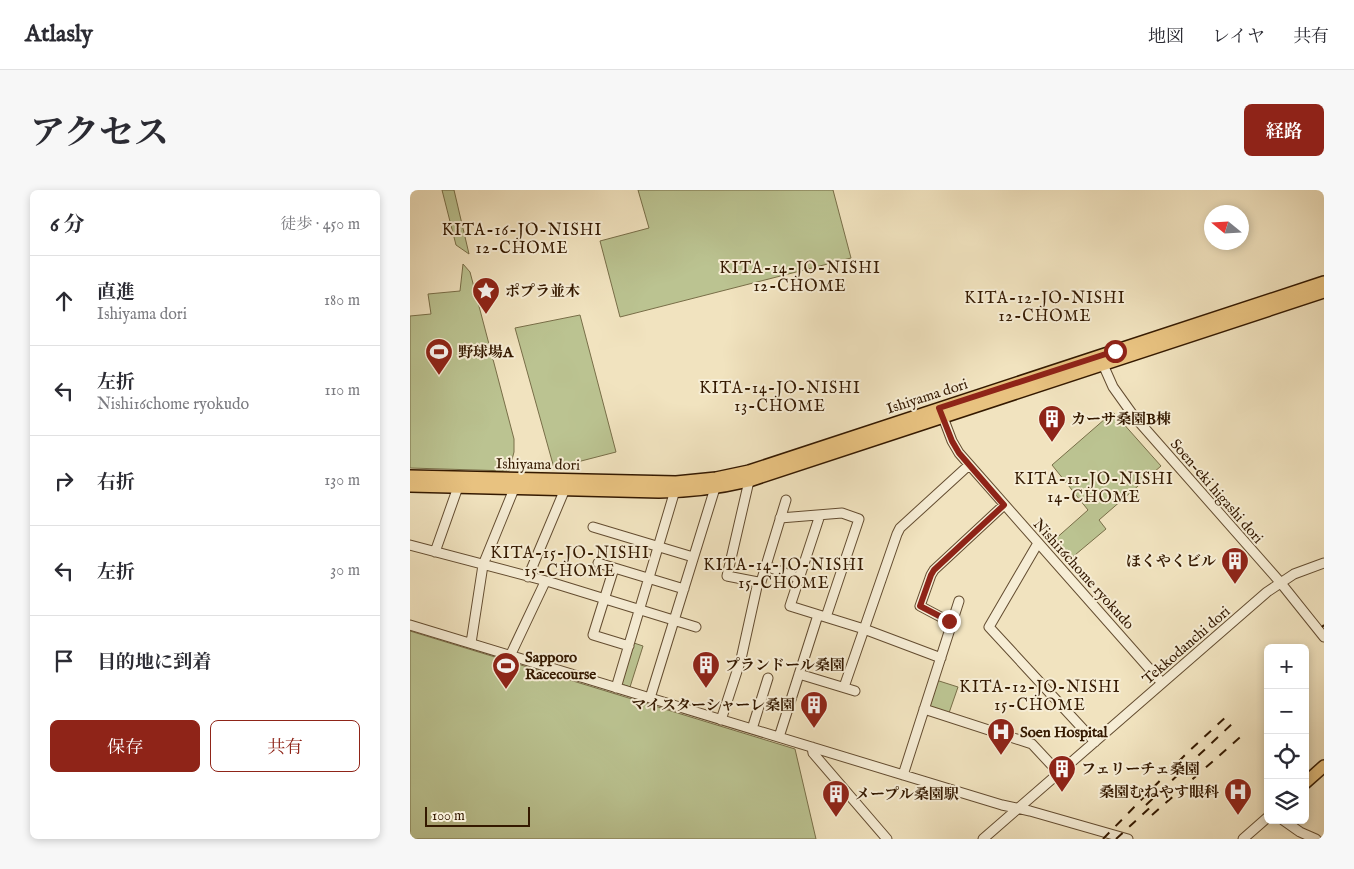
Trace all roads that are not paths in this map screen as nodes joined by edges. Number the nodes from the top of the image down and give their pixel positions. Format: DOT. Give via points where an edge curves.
graph roads {
  1 [pos="1324,282"];
  2 [pos="1324,292"];
  3 [pos="1101,360"];
  4 [pos="941,413"];
  5 [pos="969,465"];
  6 [pos="410,476"];
  7 [pos="749,481"];
  8 [pos="516,484"];
  9 [pos="410,486"];
  10 [pos="458,487"];
  11 [pos="676,487"];
  12 [pos="715,488"];
  13 [pos="564,490"];
  14 [pos="786,500"];
  15 [pos="1004,505"];
  16 [pos="820,515"];
  17 [pos="780,518"];
  18 [pos="593,527"];
  19 [pos="1038,543"];
  20 [pos="410,546"];
  21 [pos="659,546"];
  22 [pos="435,552"];
  23 [pos="693,557"];
  24 [pos="598,563"];
  25 [pos="1324,563"];
  26 [pos="483,565"];
  27 [pos="766,566"];
  28 [pos="614,568"];
  29 [pos="528,577"];
  30 [pos="650,578"];
  31 [pos="798,578"];
  32 [pos="545,582"];
  33 [pos="758,582"];
  34 [pos="1280,582"];
  35 [pos="684,588"];
  36 [pos="604,598"];
  37 [pos="959,601"];
  38 [pos="640,609"];
  39 [pos="822,616"];
  40 [pos="674,620"];
  41 [pos="952,622"];
  42 [pos="410,625"];
  43 [pos="696,627"];
  44 [pos="864,630"];
  45 [pos="1324,637"];
  46 [pos="471,643"];
  47 [pos="628,646"];
  48 [pos="510,656"];
  49 [pos="940,658"];
  50 [pos="799,674"];
  51 [pos="768,678"];
  52 [pos="1162,683"];
  53 [pos="844,687"];
  54 [pos="616,688"];
  55 [pos="855,691"];
  56 [pos="650,698"];
  57 [pos="924,709"];
  58 [pos="722,720"];
  59 [pos="752,729"];
  60 [pos="779,737"];
  61 [pos="1095,742"];
  62 [pos="812,747"];
  63 [pos="1324,766"];
  64 [pos="1059,773"];
  65 [pos="903,775"];
  66 [pos="1309,779"];
  67 [pos="1018,808"];
  68 [pos="1264,820"];
  69 [pos="1289,824"];
  70 [pos="1100,831"];
  71 [pos="887,839"];
  72 [pos="983,839"];
  73 [pos="1092,839"];
  74 [pos="1128,839"];
  75 [pos="1242,839"];
  76 [pos="1316,839"];
  1 -- 3 [label="main road, Ishiyama dori"];
  2 -- 3 [label="main road, Ishiyama dori"];
  3 -- 4 [label="main road, Ishiyama dori"];
  3 -- 34 [label="street, Soen-eki higashi dori" via="1116,393 1133,415"];
  4 -- 5 [label="street, Nishi16chome ryokudo" via="952,441"];
  4 -- 7 [label="main road, Ishiyama dori"];
  4 -- 11 [label="main road, Ishiyama dori" via="749,471"];
  5 -- 15 [label="street, Nishi16chome ryokudo"];
  5 -- 44 [label="street" via="900,528"];
  6 -- 8 [label="main road, Ishiyama dori"];
  7 -- 12 [label="main road, Ishiyama dori"];
  7 -- 33 [label="street" via="727,576"];
  8 -- 10 [label="main road, Ishiyama dori"];
  8 -- 11 [label="main road, Ishiyama dori"];
  8 -- 13 [label="main road, Ishiyama dori"];
  8 -- 26 [label="street"];
  9 -- 10 [label="main road, Ishiyama dori"];
  10 -- 22 [label="street"];
  11 -- 12 [label="main road, Ishiyama dori"];
  11 -- 13 [label="main road, Ishiyama dori"];
  11 -- 21 [label="street"];
  12 -- 23 [label="street"];
  13 -- 29 [label="street"];
  14 -- 17 [label="street"];
  15 -- 19 [label="street, Nishi16chome ryokudo"];
  15 -- 41 [label="street" via="931,575 920,606"];
  16 -- 17 [label="street"];
  16 -- 31 [label="street"];
  16 -- 39 [label="street" via="842,513 859,519"];
  17 -- 27 [label="street"];
  18 -- 21 [label="street"];
  19 -- 52 [label="street, Nishi16chome ryokudo"];
  19 -- 61 [label="street" via="989,626"];
  20 -- 22 [label="street"];
  21 -- 23 [label="street"];
  21 -- 30 [label="street"];
  22 -- 26 [label="street"];
  23 -- 35 [label="street"];
  24 -- 28 [label="street"];
  25 -- 34 [label="street, Tekkodanchi dori"];
  26 -- 29 [label="street"];
  26 -- 46 [label="street"];
  27 -- 31 [label="street"];
  27 -- 33 [label="street"];
  28 -- 30 [label="street"];
  28 -- 36 [label="street"];
  29 -- 32 [label="street"];
  30 -- 35 [label="street"];
  30 -- 38 [label="street"];
  31 -- 39 [label="street" via="790,606"];
  32 -- 36 [label="street"];
  32 -- 48 [label="street"];
  33 -- 58 [label="street" via="741,659"];
  34 -- 45 [label="street, Soen-eki higashi dori"];
  34 -- 52 [label="street, Tekkodanchi dori"];
  35 -- 40 [label="street"];
  36 -- 38 [label="street"];
  36 -- 47 [label="street" via="593,635"];
  37 -- 41 [label="street"];
  38 -- 40 [label="street"];
  38 -- 47 [label="street"];
  39 -- 44 [label="street"];
  39 -- 50 [label="street"];
  40 -- 43 [label="street"];
  40 -- 56 [label="street"];
  41 -- 49 [label="street"];
  42 -- 46 [label="street"];
  44 -- 49 [label="street"];
  44 -- 53 [label="street"];
  46 -- 48 [label="street"];
  47 -- 54 [label="street"];
  48 -- 54 [label="street"];
  49 -- 57 [label="street"];
  50 -- 53 [label="street"];
  50 -- 60 [label="street"];
  51 -- 59 [label="street"];
  52 -- 61 [label="street, Tekkodanchi dori"];
  53 -- 55 [label="street"];
  54 -- 56 [label="street"];
  56 -- 58 [label="street"];
  57 -- 64 [label="street" via="1032,744"];
  57 -- 65 [label="street"];
  58 -- 59 [label="street"];
  59 -- 60 [label="street"];
  60 -- 62 [label="street"];
  61 -- 64 [label="street, Tekkodanchi dori"];
  62 -- 65 [label="street"];
  62 -- 71 [label="street" via="813,753"];
  63 -- 66 [label="main road"];
  64 -- 67 [label="street, Tekkodanchi dori"];
  65 -- 67 [label="street"];
  67 -- 70 [label="street"];
  67 -- 72 [label="street, Tekkodanchi dori"];
  68 -- 75 [label="street"];
  69 -- 76 [label="street"];
  70 -- 73 [label="street"];
  70 -- 74 [label="street"];
}
